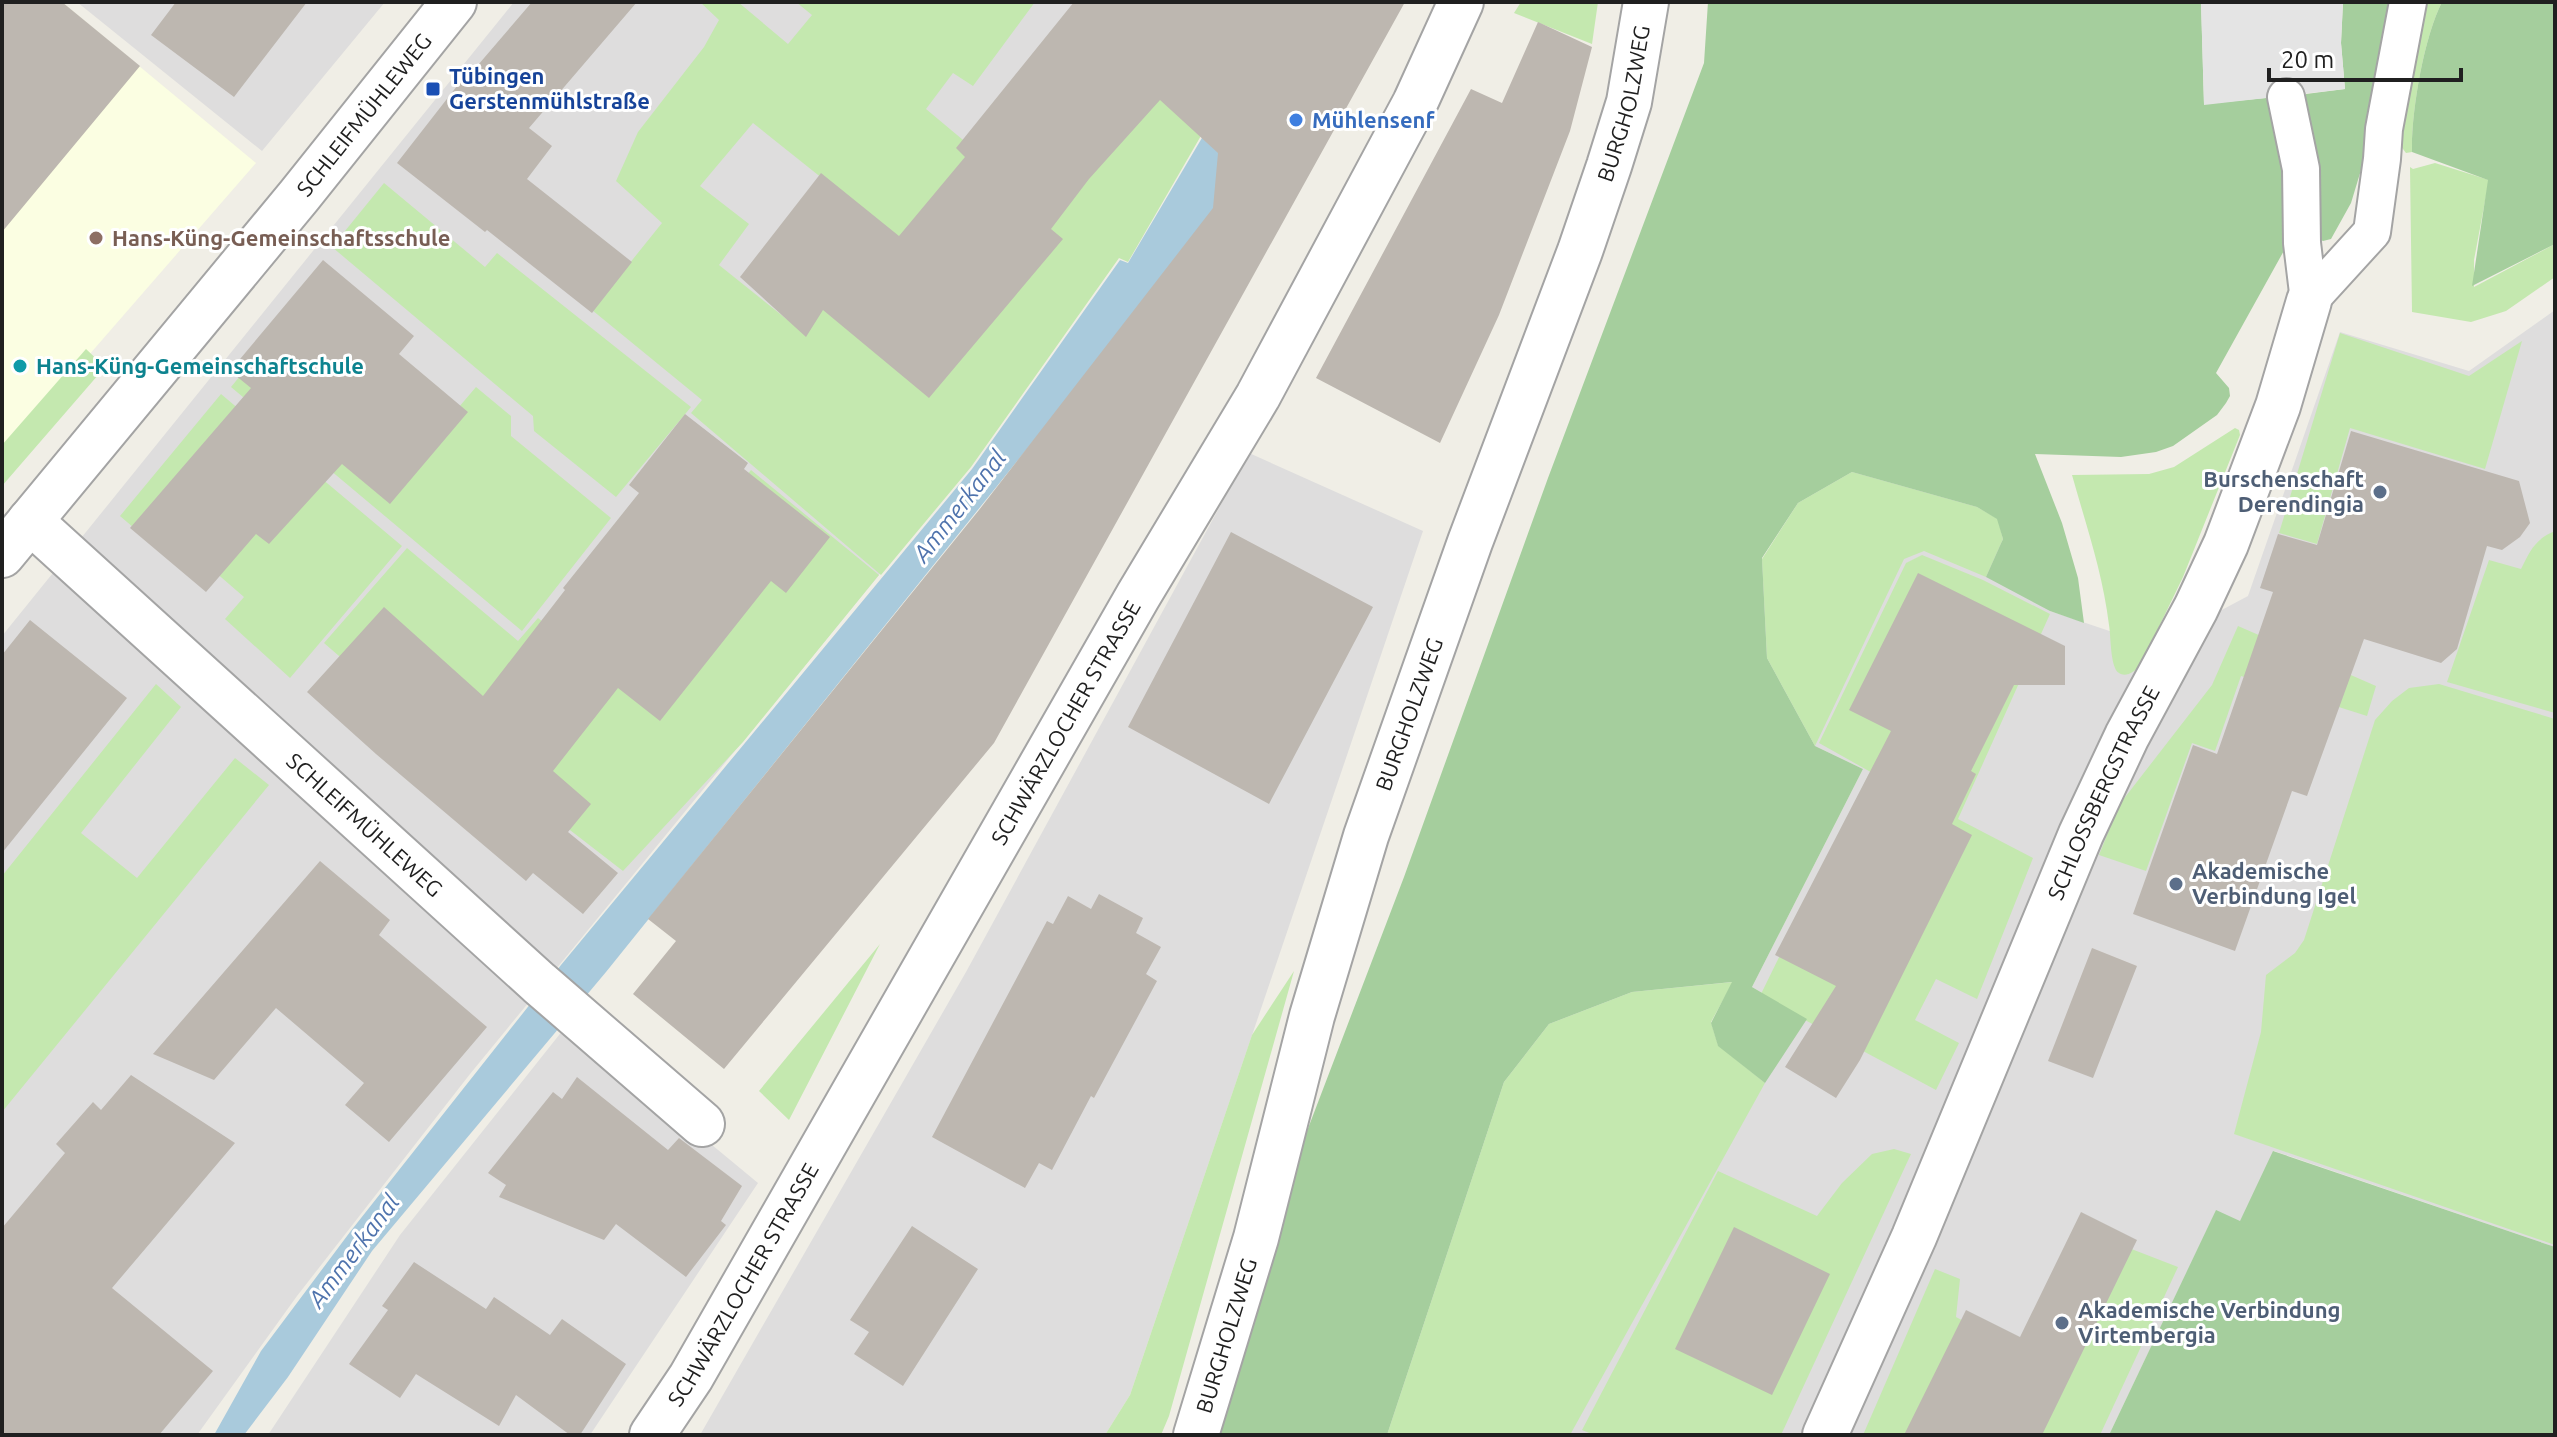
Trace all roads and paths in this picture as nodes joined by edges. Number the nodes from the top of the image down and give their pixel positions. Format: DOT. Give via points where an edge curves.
graph roads {
  1 [pos="454,2"];
  2 [pos="1461,2"];
  3 [pos="1646,2"];
  4 [pos="2408,2"];
  5 [pos="2286,97"];
  6 [pos="2309,301"];
  7 [pos="30,521"];
  8 [pos="2,555"];
  9 [pos="702,1124"];
  10 [pos="652,1435"];
  11 [pos="1196,1435"];
  12 [pos="1825,1435"];
  1 -- 7 [label="street, SCHLEIFMÜHLEWEG"];
  2 -- 10 [label="street, SCHWÄRZLOCHER STRASSE" via="1415,103 1258,396 691,1377"];
  3 -- 11 [label="street, BURGHOLZWEG" via="1629,102 1609,166 1366,836"];
  4 -- 6 [label="lane, SCHLOSSBERGSTRASSE" via="2384,129 2372,232"];
  5 -- 6 [label="lane" via="2301,169"];
  6 -- 12 [label="street, SCHLOSSBERGSTRASSE" via="2278,406 2226,544 2081,834 1914,1237"];
  7 -- 8 [label="street, SCHLEIFMÜHLEWEG"];
  7 -- 9 [label="street, SCHLEIFMÜHLEWEG"];
}
